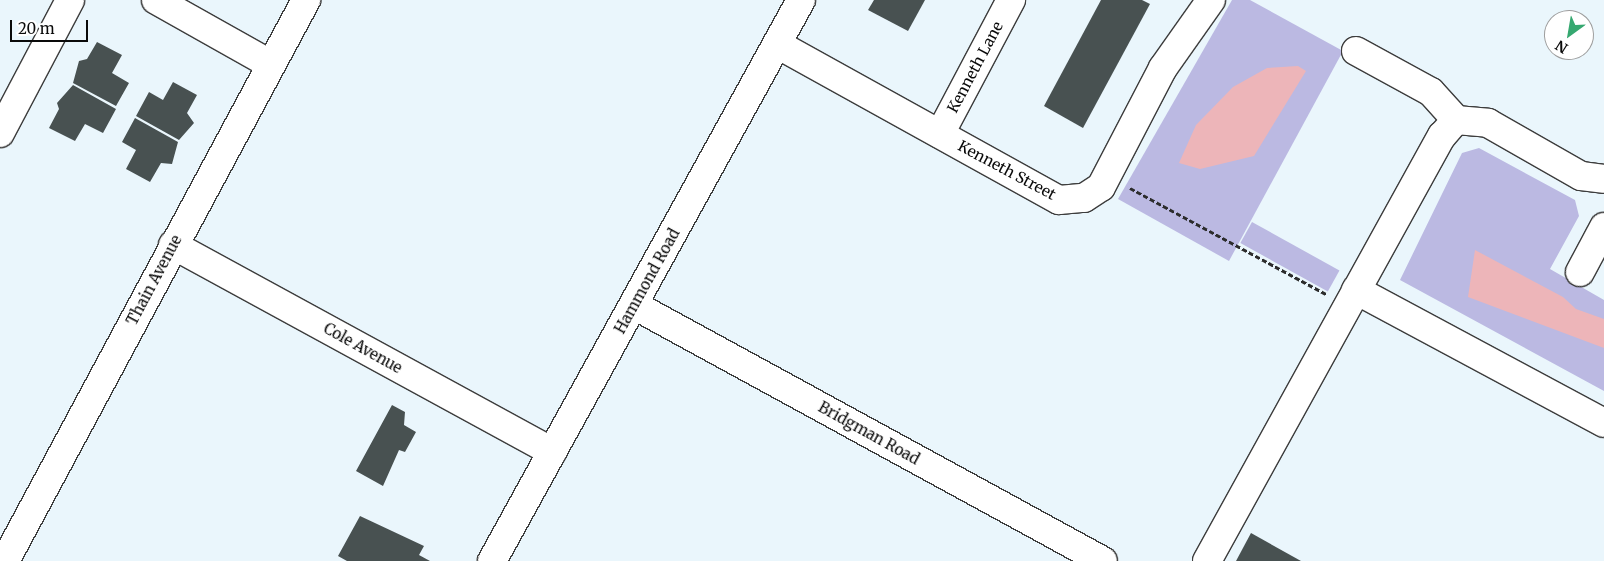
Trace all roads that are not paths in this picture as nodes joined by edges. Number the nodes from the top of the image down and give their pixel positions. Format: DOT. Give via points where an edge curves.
graph roads {
  1 [pos="70,0"];
  2 [pos="156,0"];
  3 [pos="306,0"];
  4 [pos="801,0"];
  5 [pos="1011,0"];
  6 [pos="1211,0"];
  7 [pos="777,44"];
  8 [pos="1356,51"];
  9 [pos="270,64"];
  10 [pos="1456,120"];
  11 [pos="0,133"];
  12 [pos="940,134"];
  13 [pos="1604,179"];
  14 [pos="1604,227"];
  15 [pos="173,245"];
  16 [pos="1580,272"];
  17 [pos="1344,294"];
  18 [pos="634,305"];
  19 [pos="1604,423"];
  20 [pos="552,452"];
  21 [pos="5,561"];
  22 [pos="492,561"];
  23 [pos="1103,561"];
  24 [pos="1207,561"];
  1 -- 11 [label="street"];
  2 -- 9 [label="street"];
  3 -- 9 [label="street, Thain Avenue"];
  4 -- 7 [label="street, Hammond Road"];
  5 -- 12 [label="street, Kenneth Lane"];
  6 -- 12 [label="street, Kenneth Street" via="1163,68 1101,186 1084,198 1059,200"];
  7 -- 12 [label="street, Kenneth Street"];
  7 -- 18 [label="street, Hammond Road"];
  8 -- 10 [label="street" via="1431,92"];
  9 -- 15 [label="street, Thain Avenue"];
  10 -- 13 [label="street" via="1470,118 1488,123 1581,176"];
  10 -- 17 [label="street"];
  14 -- 16 [label="street"];
  15 -- 20 [label="street, Cole Avenue"];
  15 -- 21 [label="street, Thain Avenue"];
  17 -- 19 [label="street"];
  17 -- 24 [label="street"];
  18 -- 20 [label="street, Hammond Road"];
  18 -- 23 [label="street, Bridgman Road"];
  20 -- 22 [label="street, Hammond Road"];
}
